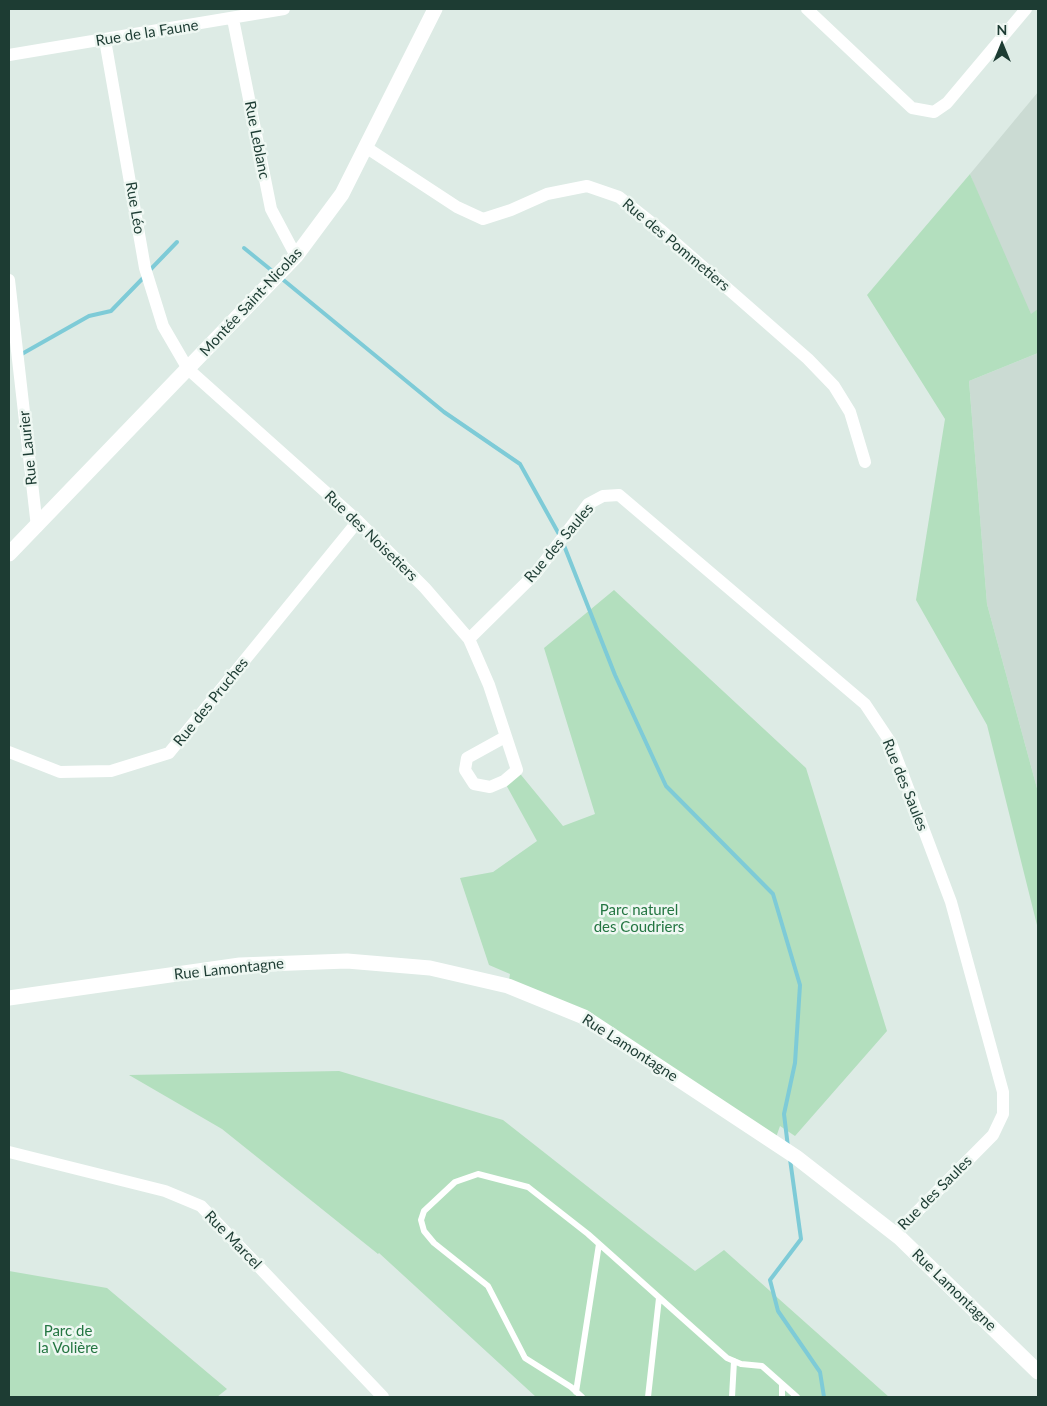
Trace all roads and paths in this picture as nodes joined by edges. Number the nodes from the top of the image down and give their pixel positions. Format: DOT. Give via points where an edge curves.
graph roads {
  1 [pos="284,9"];
  2 [pos="435,9"];
  3 [pos="807,9"];
  4 [pos="1026,9"];
  5 [pos="233,19"];
  6 [pos="105,40"];
  7 [pos="9,55"];
  8 [pos="367,148"];
  9 [pos="296,256"];
  10 [pos="9,280"];
  11 [pos="188,369"];
  12 [pos="865,462"];
  13 [pos="358,522"];
  14 [pos="36,527"];
  15 [pos="9,554"];
  16 [pos="469,639"];
  17 [pos="506,736"];
  18 [pos="9,752"];
  19 [pos="9,998"];
  20 [pos="9,1152"];
  21 [pos="894,1234"];
  22 [pos="599,1244"];
  23 [pos="659,1298"];
  24 [pos="734,1361"];
  25 [pos="1038,1372"];
  26 [pos="782,1384"];
  27 [pos="576,1392"];
  28 [pos="383,1397"];
  29 [pos="582,1397"];
  30 [pos="648,1397"];
  31 [pos="732,1397"];
  32 [pos="782,1397"];
  33 [pos="797,1397"];
  1 -- 5 [label="street, Rue de la Faune"];
  2 -- 8 [label="street, Montée Saint-Nicolas"];
  3 -- 4 [label="street" via="912,108 934,112 947,103"];
  5 -- 6 [label="street, Rue de la Faune"];
  5 -- 9 [label="street, Rue Leblanc" via="271,209"];
  6 -- 7 [label="street, Rue de la Faune"];
  6 -- 11 [label="street, Rue Léo" via="145,268 163,326"];
  8 -- 9 [label="street, Montée Saint-Nicolas" via="342,194"];
  8 -- 12 [label="street, Rue des Pommetiers" via="458,207 483,219 547,194 587,186 619,197 801,352 834,386 850,412"];
  9 -- 11 [label="street, Montée Saint-Nicolas"];
  10 -- 14 [label="street, Rue Laurier"];
  11 -- 13 [label="street, Rue des Noisetiers"];
  11 -- 14 [label="street, Montée Saint-Nicolas"];
  13 -- 16 [label="street, Rue des Noisetiers" via="425,588"];
  13 -- 18 [label="street, Rue des Pruches" via="169,753 111,771 60,772"];
  14 -- 15 [label="street, Montée Saint-Nicolas"];
  16 -- 17 [label="street, Rue des Noisetiers"];
  16 -- 21 [label="street, Rue des Saules" via="536,573 588,504 603,496 619,495 865,704 891,743 951,902 1003,1092 1003,1114 993,1135"];
  17 -- 17 [label="street, Rue des Noisetiers" via="467,758 465,770 474,784 490,788 517,770"];
  19 -- 21 [label="street, Rue Lamontagne" via="240,965 347,961 430,968 508,986 584,1017 796,1158"];
  20 -- 28 [label="street, Rue Marcel" via="165,1191 201,1206"];
  21 -- 25 [label="street, Rue Lamontagne"];
  22 -- 23 [label="lane"];
  22 -- 27 [label="lane"];
  22 -- 27 [label="lane" via="528,1188 478,1174 454,1182 424,1211 421,1220 424,1231 434,1243 488,1286 525,1358"];
  23 -- 24 [label="lane"];
  23 -- 30 [label="lane"];
  24 -- 26 [label="lane" via="762,1366"];
  24 -- 31 [label="lane"];
  26 -- 32 [label="lane"];
  26 -- 33 [label="lane"];
  27 -- 29 [label="lane"];
}
